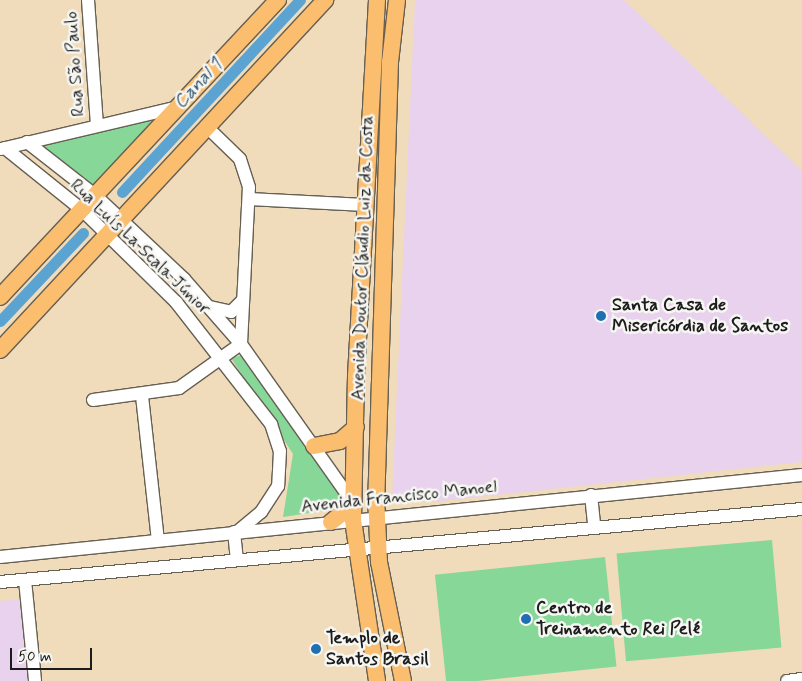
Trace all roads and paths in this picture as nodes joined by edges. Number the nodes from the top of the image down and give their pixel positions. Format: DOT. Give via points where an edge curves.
graph roads {
  1 [pos="88,0"];
  2 [pos="278,0"];
  3 [pos="397,0"];
  4 [pos="325,1"];
  5 [pos="375,2"];
  6 [pos="178,107"];
  7 [pos="97,126"];
  8 [pos="207,128"];
  9 [pos="27,142"];
  10 [pos="3,148"];
  11 [pos="96,196"];
  12 [pos="250,199"];
  13 [pos="364,205"];
  14 [pos="82,210"];
  15 [pos="121,220"];
  16 [pos="107,235"];
  17 [pos="0,297"];
  18 [pos="244,300"];
  19 [pos="206,304"];
  20 [pos="240,344"];
  21 [pos="0,350"];
  22 [pos="223,358"];
  23 [pos="142,396"];
  24 [pos="93,400"];
  25 [pos="356,427"];
  26 [pos="314,446"];
  27 [pos="802,476"];
  28 [pos="591,498"];
  29 [pos="802,509"];
  30 [pos="362,515"];
  31 [pos="331,522"];
  32 [pos="593,524"];
  33 [pos="235,534"];
  34 [pos="158,540"];
  35 [pos="355,549"];
  36 [pos="378,552"];
  37 [pos="0,557"];
  38 [pos="237,557"];
  39 [pos="25,580"];
  40 [pos="0,582"];
  41 [pos="802,679"];
  42 [pos="36,681"];
  43 [pos="377,681"];
  44 [pos="402,681"];
  45 [pos="786,681"];
  1 -- 7 [label="street, Rua São Paulo"];
  2 -- 6 [label="main road"];
  3 -- 30 [label="main road, Avenida Doutor Cláudio Luiz da Costa" via="390,62"];
  4 -- 8 [label="main road"];
  5 -- 13 [label="main road, Avenida Doutor Cláudio Luiz da Costa"];
  6 -- 7 [label="street"];
  6 -- 11 [label="main road"];
  7 -- 9 [label="street"];
  8 -- 12 [label="street" via="240,159"];
  8 -- 15 [label="main road"];
  9 -- 10 [label="street"];
  9 -- 11 [label="street, Rua Luís La Scala Júnior"];
  10 -- 14 [label="street, Rua Luís La Scala Júnior"];
  11 -- 14 [label="main road"];
  11 -- 15 [label="street, Rua Luís La Scala Júnior"];
  12 -- 13 [label="street"];
  12 -- 18 [label="street"];
  13 -- 25 [label="main road, Avenida Doutor Cláudio Luiz da Costa"];
  14 -- 16 [label="street, Rua Luís La Scala Júnior"];
  14 -- 17 [label="main road"];
  15 -- 16 [label="main road"];
  15 -- 19 [label="street, Rua Luís La Scala Júnior"];
  16 -- 21 [label="main road"];
  16 -- 22 [label="street, Rua Luís La Scala Júnior" via="176,302"];
  18 -- 19 [label="street" via="227,313"];
  18 -- 20 [label="street"];
  19 -- 20 [label="street, Rua Luís La Scala Júnior"];
  20 -- 22 [label="street"];
  20 -- 26 [label="street, Rua Luís La Scala Júnior"];
  22 -- 23 [label="street" via="185,386"];
  22 -- 33 [label="street, Rua Luís La Scala Júnior" via="271,424 280,451 278,486 261,512"];
  23 -- 24 [label="street"];
  23 -- 34 [label="street"];
  25 -- 26 [label="main road" via="340,441"];
  25 -- 30 [label="main road, Avenida Doutor Cláudio Luiz da Costa"];
  26 -- 30 [label="street, Rua Luís La Scala Júnior"];
  27 -- 28 [label="street, Avenida Francisco Manoel"];
  28 -- 30 [label="street, Avenida Francisco Manoel"];
  28 -- 32 [label="street"];
  29 -- 32 [label="street"];
  30 -- 31 [label="main road"];
  30 -- 35 [label="main road"];
  30 -- 36 [label="main road"];
  31 -- 33 [label="street, Avenida Francisco Manoel"];
  32 -- 36 [label="street"];
  33 -- 34 [label="street, Avenida Francisco Manoel"];
  33 -- 38 [label="street"];
  34 -- 37 [label="street, Avenida Francisco Manoel"];
  35 -- 36 [label="street"];
  35 -- 38 [label="street"];
  35 -- 43 [label="main road"];
  36 -- 44 [label="main road"];
  38 -- 39 [label="street"];
  39 -- 40 [label="street"];
  39 -- 42 [label="street"];
  41 -- 45 [label="street"];
}
